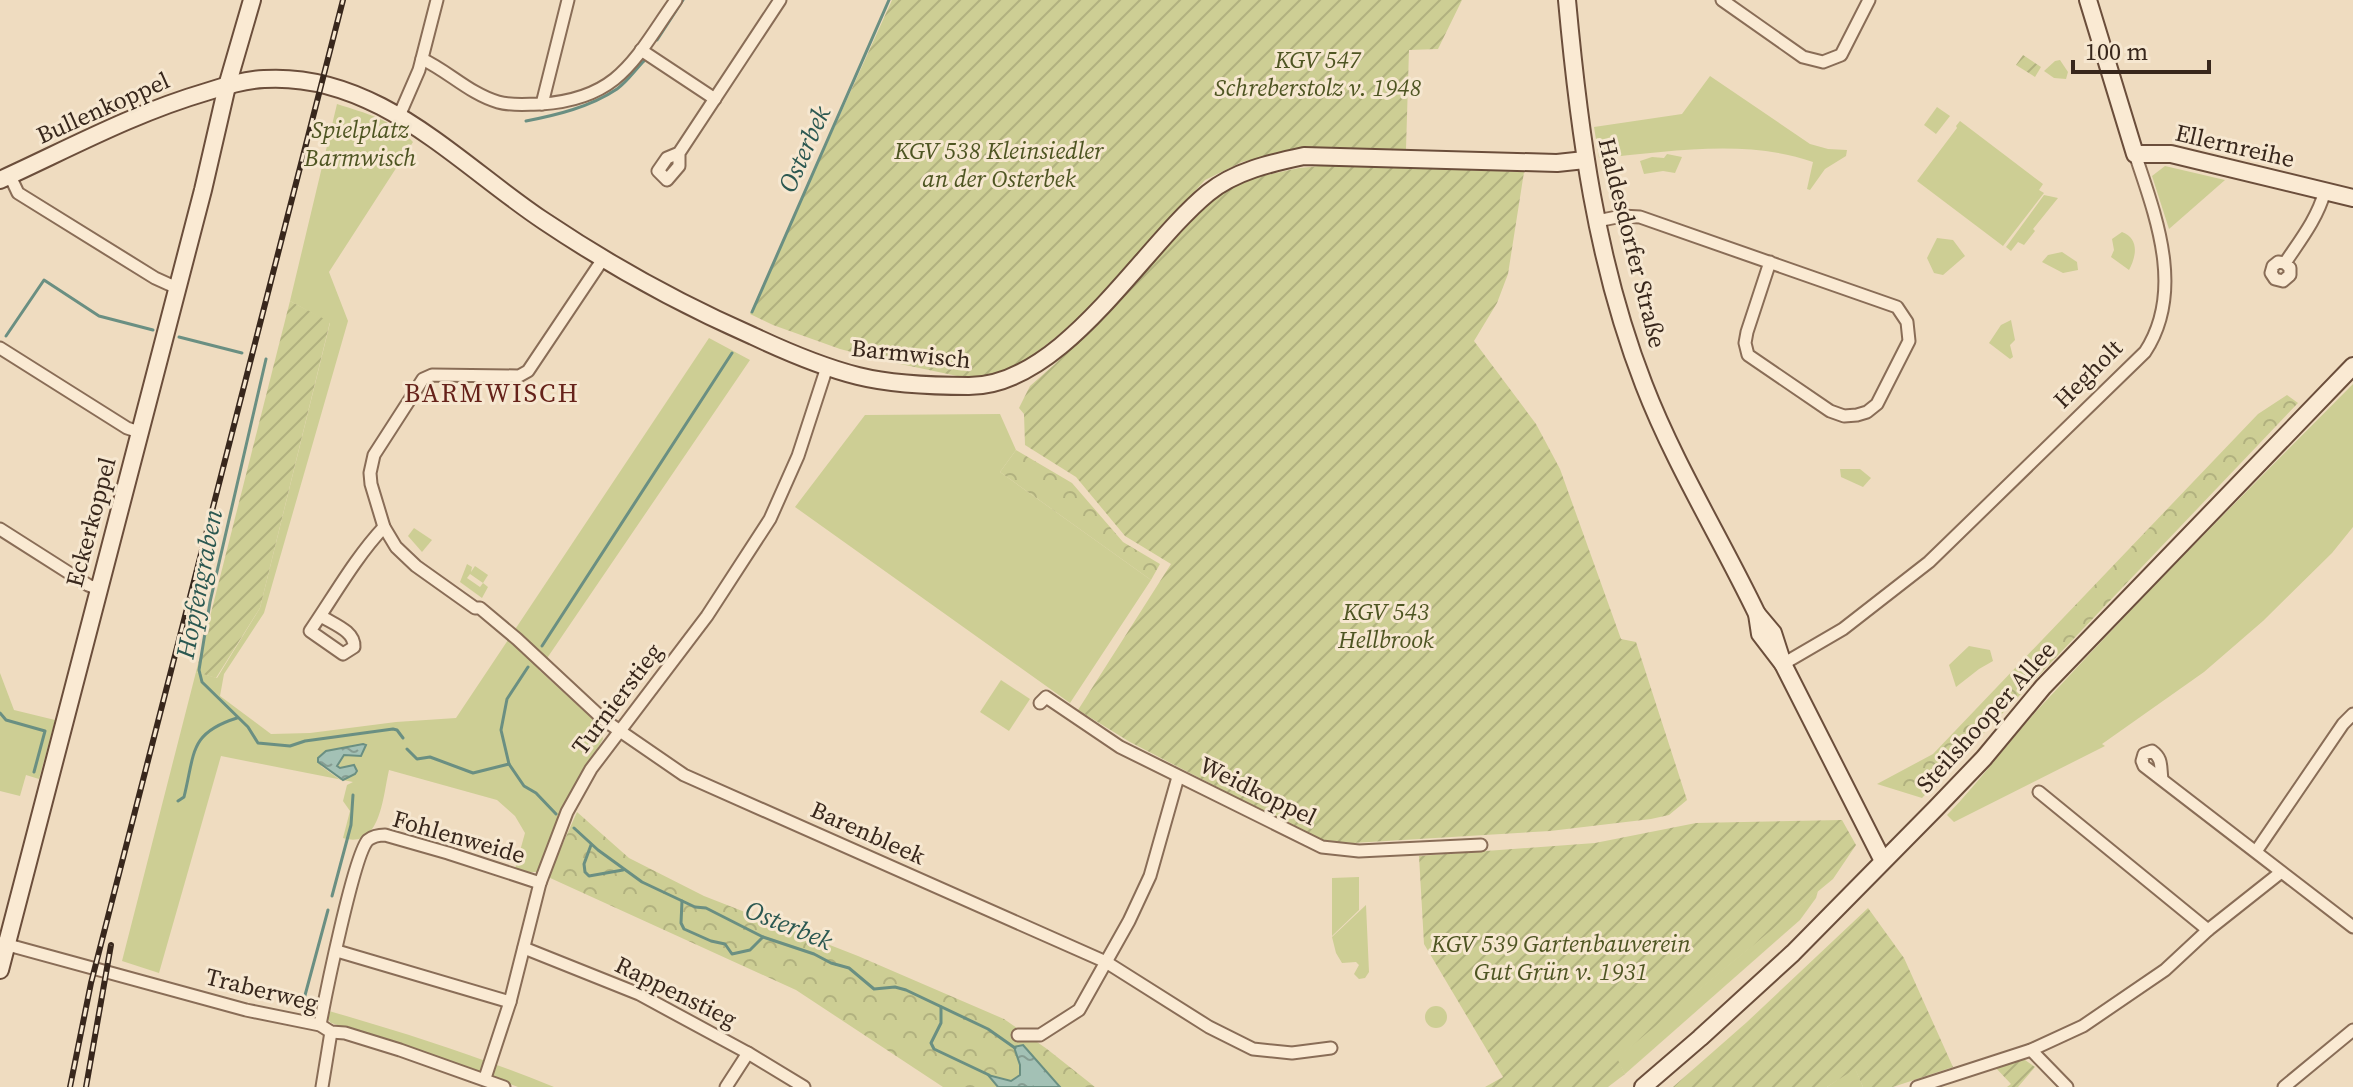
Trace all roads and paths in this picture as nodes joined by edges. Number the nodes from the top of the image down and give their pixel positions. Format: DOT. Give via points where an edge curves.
graph roads {
  1 [pos="252,0"];
  2 [pos="437,0"];
  3 [pos="568,0"];
  4 [pos="676,0"];
  5 [pos="780,0"];
  6 [pos="1567,0"];
  7 [pos="1722,0"];
  8 [pos="1869,0"];
  9 [pos="2088,0"];
  10 [pos="641,50"];
  11 [pos="422,59"];
  12 [pos="227,86"];
  13 [pos="715,99"];
  14 [pos="542,104"];
  15 [pos="399,116"];
  16 [pos="679,153"];
  17 [pos="2135,154"];
  18 [pos="1585,160"];
  19 [pos="5,178"];
  20 [pos="2325,191"];
  21 [pos="2353,198"];
  22 [pos="1597,221"];
  23 [pos="603,259"];
  24 [pos="1770,262"];
  25 [pos="2285,263"];
  26 [pos="177,288"];
  27 [pos="0,348"];
  28 [pos="2353,366"];
  29 [pos="827,367"];
  30 [pos="139,432"];
  31 [pos="384,527"];
  32 [pos="0,529"];
  33 [pos="98,589"];
  34 [pos="321,616"];
  35 [pos="1783,664"];
  36 [pos="1040,703"];
  37 [pos="2353,714"];
  38 [pos="619,731"];
  39 [pos="1178,777"];
  40 [pos="2162,779"];
  41 [pos="2039,792"];
  42 [pos="1481,845"];
  43 [pos="2257,850"];
  44 [pos="1883,861"];
  45 [pos="2280,873"];
  46 [pos="540,883"];
  47 [pos="2353,927"];
  48 [pos="2208,930"];
  49 [pos="3,943"];
  50 [pos="524,948"];
  51 [pos="337,951"];
  52 [pos="1106,962"];
  53 [pos="0,970"];
  54 [pos="510,1002"];
  55 [pos="325,1029"];
  56 [pos="2353,1030"];
  57 [pos="1018,1035"];
  58 [pos="1331,1048"];
  59 [pos="2031,1050"];
  60 [pos="748,1053"];
  61 [pos="485,1078"];
  62 [pos="322,1087"];
  63 [pos="504,1087"];
  64 [pos="726,1087"];
  65 [pos="804,1087"];
  66 [pos="1643,1087"];
  67 [pos="1917,1087"];
  68 [pos="2067,1087"];
  69 [pos="2284,1087"];
  1 -- 12 [label="street, Eckerkoppel"];
  2 -- 11 [label="street"];
  3 -- 14 [label="street"];
  4 -- 10 [label="street"];
  5 -- 13 [label="street"];
  6 -- 18 [label="street, Haldesdorfer Straße"];
  7 -- 8 [label="street" via="1803,57 1823,62 1841,55"];
  9 -- 17 [label="street, Hegholt"];
  10 -- 13 [label="street"];
  10 -- 14 [label="street" via="598,93"];
  11 -- 14 [label="street" via="498,102"];
  11 -- 15 [label="street"];
  12 -- 15 [label="street, Barmwisch" via="262,79 313,81 355,93"];
  12 -- 19 [label="street, Bullenkoppel" via="174,102"];
  12 -- 26 [label="street, Eckerkoppel"];
  13 -- 16 [label="street"];
  15 -- 23 [label="street, Barmwisch"];
  17 -- 20 [label="street, Ellernreihe" via="2171,154"];
  17 -- 35 [label="street, Hegholt" via="2163,249 2164,309 2145,352 1929,562 1843,629"];
  18 -- 22 [label="street, Haldesdorfer Straße"];
  18 -- 29 [label="street, Barmwisch" via="1304,156 1273,162 1206,194 1090,318 1018,376 972,386 862,377"];
  19 -- 26 [label="street" via="18,193"];
  20 -- 21 [label="street, Ellernreihe"];
  20 -- 25 [label="street" via="2310,227"];
  22 -- 24 [label="street" via="1640,217"];
  22 -- 35 [label="street, Haldesdorfer Straße" via="1630,347 1653,406 1757,614 1773,633"];
  23 -- 29 [label="street, Barmwisch" via="720,322"];
  23 -- 31 [label="street" via="528,371 519,376 423,379 374,455 371,484"];
  24 -- 24 [label="street" via="1888,302 1902,313 1907,346 1871,410 1844,416 1830,411 1748,355 1747,332"];
  26 -- 30 [label="street, Eckerkoppel"];
  27 -- 30 [label="street"];
  28 -- 44 [label="street, Steilshooper Allee"];
  29 -- 38 [label="street, Turnierstieg" via="798,456 770,519 707,616"];
  30 -- 33 [label="street, Eckerkoppel"];
  31 -- 34 [label="street"];
  31 -- 38 [label="street, Barenbleek" via="416,566 480,608"];
  32 -- 33 [label="street"];
  33 -- 49 [label="street, Eckerkoppel"];
  35 -- 44 [label="street, Haldesdorfer Straße"];
  36 -- 39 [label="street, Weidkoppel" via="1046,697 1120,747"];
  37 -- 43 [label="street"];
  38 -- 46 [label="street, Turnierstieg" via="567,812"];
  38 -- 52 [label="street, Barenbleek" via="684,775"];
  39 -- 42 [label="street, Weidkoppel" via="1322,847 1359,851"];
  39 -- 52 [label="street" via="1150,876"];
  40 -- 43 [label="street"];
  41 -- 48 [label="street"];
  43 -- 45 [label="street"];
  44 -- 66 [label="street, Steilshooper Allee" via="1785,961"];
  45 -- 47 [label="street"];
  45 -- 48 [label="street"];
  46 -- 50 [label="street, Turnierstieg"];
  46 -- 51 [label="street, Fohlenweide" via="377,835 362,849"];
  48 -- 59 [label="street" via="2129,997"];
  49 -- 53 [label="street, Eckerkoppel"];
  49 -- 55 [label="street, Traberweg"];
  50 -- 54 [label="street, Turnierstieg"];
  50 -- 60 [label="street, Rappenstieg" via="639,994"];
  51 -- 54 [label="street"];
  51 -- 55 [label="street, Fohlenweide"];
  52 -- 57 [label="street" via="1079,1010 1040,1035"];
  52 -- 58 [label="street, Barenbleek" via="1253,1049 1292,1053"];
  54 -- 61 [label="street, Turnierstieg"];
  55 -- 61 [label="street, Traberweg"];
  55 -- 62 [label="street, Fohlenweide"];
  56 -- 69 [label="street"];
  59 -- 67 [label="street"];
  59 -- 68 [label="street"];
  60 -- 64 [label="street"];
  60 -- 65 [label="street, Rappenstieg"];
  61 -- 63 [label="street, Traberweg"];
}
